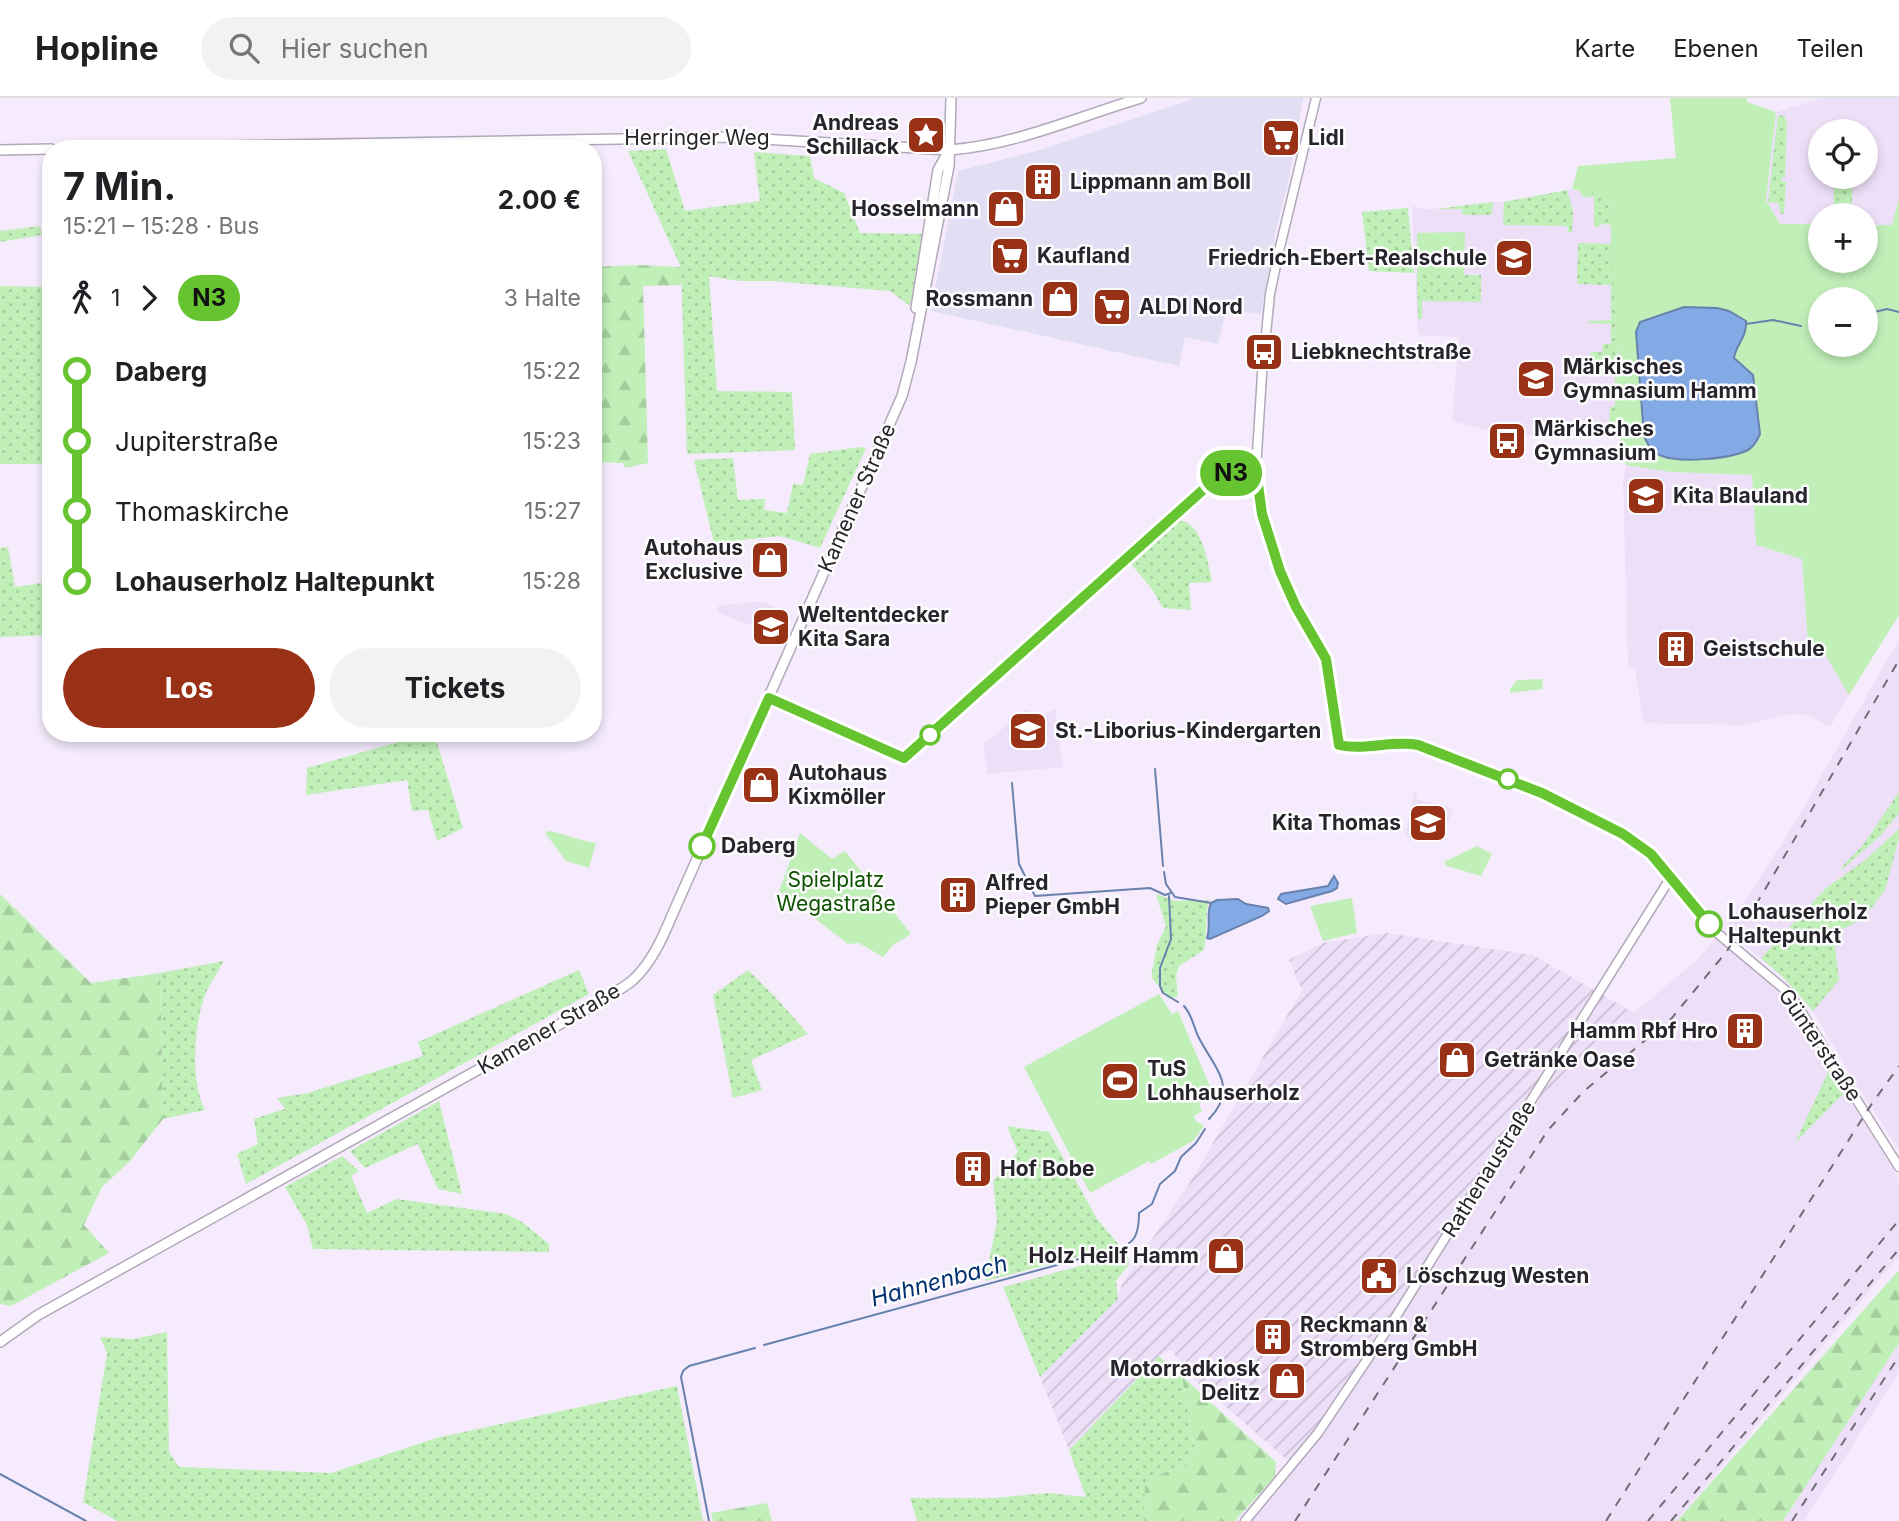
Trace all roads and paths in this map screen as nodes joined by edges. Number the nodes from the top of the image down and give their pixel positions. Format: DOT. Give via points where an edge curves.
graph roads {
  1 [pos="951,98"];
  2 [pos="1140,98"];
  3 [pos="1317,98"];
  4 [pos="563,140"];
  5 [pos="42,149"];
  6 [pos="0,150"];
  7 [pos="949,150"];
  8 [pos="1671,877"];
  9 [pos="1899,1167"];
  10 [pos="0,1342"];
  11 [pos="1245,1521"];
  1 -- 7 [label="main road, Kamener Straße"];
  2 -- 7 [label="main road, Herringer Weg" via="1003,143"];
  3 -- 8 [label="street, Günterstraße" via="1270,294 1256,470 1262,514 1280,571 1326,659 1339,745 1418,745 1542,793 1633,840"];
  4 -- 7 [label="main road, Herringer Weg" via="728,137"];
  5 -- 6 [label="main road"];
  7 -- 10 [label="main road, Kamener Straße" via="902,396 657,947 639,974 587,1009 38,1315"];
  8 -- 9 [label="street, Günterstraße" via="1723,939 1796,1002"];
  8 -- 11 [label="street, Rathenaustraße" via="1395,1318 1318,1433"];
}
